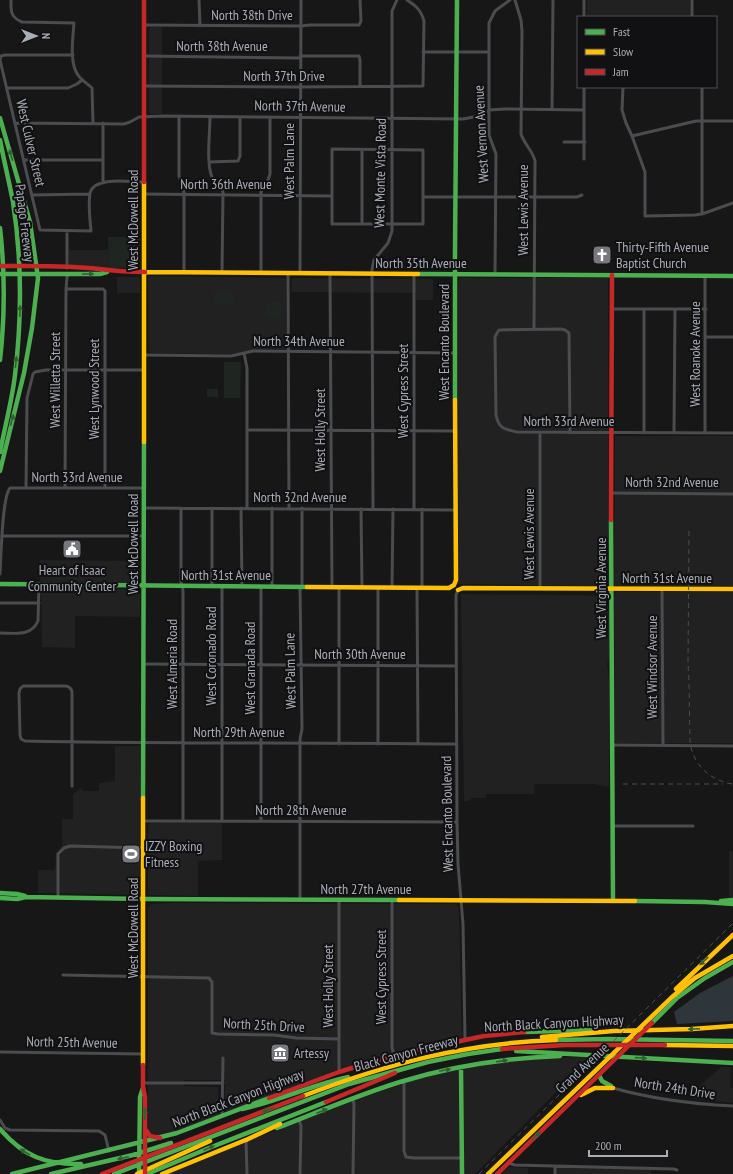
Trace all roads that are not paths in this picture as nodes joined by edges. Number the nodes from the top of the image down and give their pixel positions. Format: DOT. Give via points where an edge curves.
graph roads {
  1 [pos="11,0"];
  2 [pos="144,0"];
  3 [pos="200,0"];
  4 [pos="301,0"];
  5 [pos="360,0"];
  6 [pos="397,0"];
  7 [pos="406,0"];
  8 [pos="457,0"];
  9 [pos="510,0"];
  10 [pos="515,0"];
  11 [pos="553,0"];
  12 [pos="584,0"];
  13 [pos="692,0"];
  14 [pos="584,16"];
  15 [pos="692,16"];
  16 [pos="144,25"];
  17 [pos="200,26"];
  18 [pos="301,26"];
  19 [pos="423,52"];
  20 [pos="457,52"];
  21 [pos="489,52"];
  22 [pos="73,55"];
  23 [pos="144,56"];
  24 [pos="300,57"];
  25 [pos="0,59"];
  26 [pos="82,80"];
  27 [pos="144,86"];
  28 [pos="300,86"];
  29 [pos="360,86"];
  30 [pos="392,86"];
  31 [pos="7,88"];
  32 [pos="584,88"];
  33 [pos="623,88"];
  34 [pos="702,88"];
  35 [pos="521,109"];
  36 [pos="489,110"];
  37 [pos="552,110"];
  38 [pos="584,110"];
  39 [pos="179,116"];
  40 [pos="144,117"];
  41 [pos="210,117"];
  42 [pos="240,117"];
  43 [pos="270,117"];
  44 [pos="300,117"];
  45 [pos="0,118"];
  46 [pos="392,118"];
  47 [pos="456,119"];
  48 [pos="702,120"];
  49 [pos="733,121"];
  50 [pos="15,123"];
  51 [pos="93,123"];
  52 [pos="103,123"];
  53 [pos="632,136"];
  54 [pos="0,140"];
  55 [pos="564,142"];
  56 [pos="585,142"];
  57 [pos="362,150"];
  58 [pos="392,150"];
  59 [pos="584,159"];
  60 [pos="24,160"];
  61 [pos="103,160"];
  62 [pos="209,162"];
  63 [pos="103,182"];
  64 [pos="144,182"];
  65 [pos="90,194"];
  66 [pos="144,194"];
  67 [pos="184,194"];
  68 [pos="32,195"];
  69 [pos="223,195"];
  70 [pos="262,195"];
  71 [pos="300,195"];
  72 [pos="582,195"];
  73 [pos="332,196"];
  74 [pos="423,197"];
  75 [pos="456,197"];
  76 [pos="495,197"];
  77 [pos="535,197"];
  78 [pos="733,203"];
  79 [pos="702,214"];
  80 [pos="362,224"];
  81 [pos="392,224"];
  82 [pos="0,228"];
  83 [pos="67,231"];
  84 [pos="0,266"];
  85 [pos="35,266"];
  86 [pos="67,268"];
  87 [pos="109,271"];
  88 [pos="144,272"];
  89 [pos="184,272"];
  90 [pos="222,273"];
  91 [pos="261,273"];
  92 [pos="288,273"];
  93 [pos="300,273"];
  94 [pos="330,273"];
  95 [pos="0,274"];
  96 [pos="35,274"];
  97 [pos="69,274"];
  98 [pos="372,274"];
  99 [pos="414,274"];
  100 [pos="455,274"];
  101 [pos="495,274"];
  102 [pos="534,275"];
  103 [pos="612,275"];
  104 [pos="705,276"];
  105 [pos="733,276"];
  106 [pos="66,289"];
  107 [pos="612,309"];
  108 [pos="644,309"];
  109 [pos="675,309"];
  110 [pos="706,309"];
  111 [pos="534,329"];
  112 [pos="706,337"];
  113 [pos="733,337"];
  114 [pos="288,352"];
  115 [pos="331,352"];
  116 [pos="244,353"];
  117 [pos="372,353"];
  118 [pos="414,353"];
  119 [pos="456,353"];
  120 [pos="144,355"];
  121 [pos="0,360"];
  122 [pos="66,370"];
  123 [pos="105,370"];
  124 [pos="144,370"];
  125 [pos="247,430"];
  126 [pos="289,430"];
  127 [pos="331,430"];
  128 [pos="373,431"];
  129 [pos="414,431"];
  130 [pos="456,431"];
  131 [pos="540,432"];
  132 [pos="570,433"];
  133 [pos="611,433"];
  134 [pos="644,433"];
  135 [pos="674,433"];
  136 [pos="705,433"];
  137 [pos="733,433"];
  138 [pos="0,452"];
  139 [pos="0,471"];
  140 [pos="26,488"];
  141 [pos="65,488"];
  142 [pos="104,488"];
  143 [pos="144,488"];
  144 [pos="611,493"];
  145 [pos="733,494"];
  146 [pos="144,508"];
  147 [pos="181,508"];
  148 [pos="212,508"];
  149 [pos="241,508"];
  150 [pos="248,508"];
  151 [pos="272,508"];
  152 [pos="289,508"];
  153 [pos="302,508"];
  154 [pos="331,508"];
  155 [pos="362,509"];
  156 [pos="373,509"];
  157 [pos="393,509"];
  158 [pos="414,509"];
  159 [pos="422,509"];
  160 [pos="455,510"];
  161 [pos="2,536"];
  162 [pos="144,536"];
  163 [pos="0,574"];
  164 [pos="0,584"];
  165 [pos="39,584"];
  166 [pos="144,586"];
  167 [pos="182,586"];
  168 [pos="212,586"];
  169 [pos="222,586"];
  170 [pos="242,586"];
  171 [pos="261,586"];
  172 [pos="272,586"];
  173 [pos="452,586"];
  174 [pos="301,587"];
  175 [pos="332,587"];
  176 [pos="339,587"];
  177 [pos="362,587"];
  178 [pos="378,587"];
  179 [pos="392,587"];
  180 [pos="420,588"];
  181 [pos="540,588"];
  182 [pos="611,588"];
  183 [pos="662,589"];
  184 [pos="733,589"];
  185 [pos="458,590"];
  186 [pos="0,603"];
  187 [pos="39,603"];
  188 [pos="0,633"];
  189 [pos="144,664"];
  190 [pos="183,665"];
  191 [pos="222,665"];
  192 [pos="261,665"];
  193 [pos="300,665"];
  194 [pos="339,665"];
  195 [pos="378,666"];
  196 [pos="418,666"];
  197 [pos="456,666"];
  198 [pos="72,741"];
  199 [pos="144,743"];
  200 [pos="183,743"];
  201 [pos="222,743"];
  202 [pos="261,743"];
  203 [pos="300,744"];
  204 [pos="339,744"];
  205 [pos="378,744"];
  206 [pos="418,744"];
  207 [pos="457,744"];
  208 [pos="613,745"];
  209 [pos="663,745"];
  210 [pos="733,746"];
  211 [pos="72,786"];
  212 [pos="144,821"];
  213 [pos="183,821"];
  214 [pos="222,821"];
  215 [pos="261,821"];
  216 [pos="300,822"];
  217 [pos="457,822"];
  218 [pos="613,826"];
  219 [pos="693,826"];
  220 [pos="144,848"];
  221 [pos="0,893"];
  222 [pos="26,897"];
  223 [pos="58,897"];
  224 [pos="0,898"];
  225 [pos="144,899"];
  226 [pos="300,899"];
  227 [pos="339,900"];
  228 [pos="392,900"];
  229 [pos="462,900"];
  230 [pos="733,900"];
  231 [pos="613,901"];
  232 [pos="705,902"];
  233 [pos="733,904"];
  234 [pos="733,935"];
  235 [pos="733,956"];
  236 [pos="733,962"];
  237 [pos="63,975"];
  238 [pos="144,977"];
  239 [pos="654,1014"];
  240 [pos="733,1026"];
  241 [pos="614,1031"];
  242 [pos="339,1038"];
  243 [pos="465,1039"];
  244 [pos="733,1041"];
  245 [pos="505,1044"];
  246 [pos="733,1047"];
  247 [pos="516,1051"];
  248 [pos="0,1052"];
  249 [pos="143,1054"];
  250 [pos="394,1055"];
  251 [pos="602,1055"];
  252 [pos="223,1058"];
  253 [pos="733,1063"];
  254 [pos="461,1067"];
  255 [pos="339,1072"];
  256 [pos="395,1073"];
  257 [pos="599,1075"];
  258 [pos="356,1077"];
  259 [pos="404,1081"];
  260 [pos="222,1083"];
  261 [pos="143,1085"];
  262 [pos="614,1088"];
  263 [pos="352,1099"];
  264 [pos="573,1100"];
  265 [pos="733,1106"];
  266 [pos="315,1107"];
  267 [pos="242,1109"];
  268 [pos="222,1116"];
  269 [pos="0,1120"];
  270 [pos="299,1120"];
  271 [pos="2,1128"];
  272 [pos="145,1128"];
  273 [pos="214,1130"];
  274 [pos="160,1138"];
  275 [pos="246,1140"];
  276 [pos="145,1141"];
  277 [pos="210,1141"];
  278 [pos="139,1143"];
  279 [pos="109,1151"];
  280 [pos="461,1158"];
  281 [pos="503,1159"];
  282 [pos="104,1162"];
  283 [pos="508,1163"];
  284 [pos="555,1166"];
  285 [pos="677,1170"];
  286 [pos="461,1173"];
  287 [pos="12,1174"];
  288 [pos="51,1174"];
  289 [pos="102,1174"];
  290 [pos="114,1174"];
  291 [pos="120,1174"];
  292 [pos="138,1174"];
  293 [pos="146,1174"];
  294 [pos="162,1174"];
  295 [pos="247,1174"];
  296 [pos="300,1174"];
  297 [pos="354,1174"];
  298 [pos="488,1174"];
  299 [pos="497,1174"];
  300 [pos="555,1174"];
  1 -- 22 [label="street" via="11,12 16,19 27,23 74,23"];
  2 -- 16 [label="main road, West McDowell Road"];
  3 -- 17 [label="street"];
  4 -- 18 [label="street, West Palm Lane"];
  5 -- 18 [label="street, North 38th Drive" via="359,25"];
  6 -- 30 [label="street, West Monte Vista Road" via="392,12"];
  7 -- 19 [label="street" via="422,13"];
  8 -- 20 [label="main road, West Encanto Boulevard"];
  9 -- 21 [label="street, West Vernon Avenue" via="495,11 489,23"];
  10 -- 35 [label="street, West Lewis Avenue" via="522,31"];
  11 -- 37 [label="street"];
  12 -- 14 [label="street"];
  13 -- 15 [label="street"];
  16 -- 17 [label="street, North 38th Drive"];
  16 -- 23 [label="main road, West McDowell Road"];
  17 -- 18 [label="street, North 38th Drive"];
  18 -- 24 [label="street, West Palm Lane"];
  19 -- 20 [label="street"];
  19 -- 30 [label="street, North 37th Drive" via="423,86"];
  20 -- 21 [label="street"];
  20 -- 47 [label="main road, West Encanto Boulevard"];
  21 -- 36 [label="street, West Vernon Avenue"];
  22 -- 25 [label="street" via="5,55"];
  22 -- 26 [label="street" via="74,69"];
  23 -- 24 [label="street, North 38th Avenue"];
  23 -- 27 [label="main road, West McDowell Road"];
  24 -- 28 [label="street, West Palm Lane"];
  24 -- 29 [label="street, North 38th Avenue" via="359,56"];
  25 -- 31 [label="street, West Culver Street"];
  26 -- 31 [label="street" via="68,88"];
  26 -- 51 [label="street" via="92,88"];
  27 -- 28 [label="street, North 37th Drive"];
  27 -- 40 [label="main road, West McDowell Road"];
  28 -- 29 [label="street, North 37th Drive"];
  28 -- 44 [label="street, West Palm Lane"];
  29 -- 30 [label="street, North 37th Drive"];
  30 -- 46 [label="street, West Monte Vista Road"];
  31 -- 50 [label="street, West Culver Street"];
  32 -- 38 [label="street"];
  33 -- 53 [label="street" via="622,110"];
  34 -- 48 [label="street"];
  35 -- 36 [label="street, North 37th Avenue"];
  35 -- 37 [label="street, North 37th Avenue"];
  35 -- 77 [label="street, West Lewis Avenue" via="521,134 534,155"];
  36 -- 47 [label="street, North 37th Avenue"];
  36 -- 76 [label="street, West Vernon Avenue" via="489,134 496,154"];
  37 -- 38 [label="street, North 37th Avenue"];
  38 -- 56 [label="street"];
  39 -- 40 [label="street, North 37th Avenue"];
  39 -- 41 [label="street, North 37th Avenue"];
  39 -- 67 [label="street" via="179,176"];
  40 -- 52 [label="street, North 37th Avenue" via="127,123"];
  40 -- 64 [label="main road, West McDowell Road"];
  41 -- 42 [label="street, North 37th Avenue"];
  41 -- 62 [label="street"];
  42 -- 43 [label="street, North 37th Avenue"];
  42 -- 62 [label="street" via="238,162"];
  43 -- 44 [label="street, North 37th Avenue"];
  43 -- 70 [label="street" via="270,174 261,192"];
  44 -- 46 [label="street, North 37th Avenue"];
  44 -- 71 [label="street, West Palm Lane"];
  85 -- 45 [label="main road, one-way" via="30,222"];
  46 -- 47 [label="street, North 37th Avenue"];
  46 -- 58 [label="street, West Monte Vista Road"];
  47 -- 75 [label="main road, West Encanto Boulevard"];
  48 -- 49 [label="street"];
  48 -- 53 [label="street"];
  48 -- 79 [label="street"];
  50 -- 51 [label="street, North 37th Avenue"];
  50 -- 60 [label="street, West Culver Street"];
  51 -- 52 [label="street, North 37th Avenue"];
  52 -- 61 [label="street"];
  53 -- 79 [label="street" via="645,172 645,216"];
  138 -- 54 [label="main road, Papago Freeway, one-way" via="15,374 20,296 15,217"];
  55 -- 56 [label="street"];
  56 -- 59 [label="street"];
  57 -- 58 [label="street"];
  57 -- 73 [label="street" via="332,149"];
  57 -- 80 [label="street"];
  58 -- 74 [label="street" via="423,150"];
  58 -- 81 [label="street, West Monte Vista Road"];
  60 -- 61 [label="street"];
  60 -- 68 [label="street, West Culver Street"];
  61 -- 63 [label="street"];
  62 -- 69 [label="street" via="211,176"];
  63 -- 64 [label="street"];
  63 -- 65 [label="street" via="95,186"];
  64 -- 66 [label="main road, West McDowell Road"];
  65 -- 68 [label="street"];
  65 -- 83 [label="street" via="91,231"];
  66 -- 67 [label="street, North 36th Avenue"];
  66 -- 88 [label="main road, West McDowell Road"];
  67 -- 69 [label="street, North 36th Avenue"];
  67 -- 89 [label="street"];
  68 -- 83 [label="street, West Culver Street" via="40,230"];
  69 -- 70 [label="street, North 36th Avenue"];
  69 -- 90 [label="street"];
  70 -- 71 [label="street, North 36th Avenue"];
  70 -- 91 [label="street"];
  71 -- 73 [label="street, North 36th Avenue"];
  71 -- 93 [label="street, West Palm Lane"];
  72 -- 77 [label="street" via="578,198"];
  73 -- 80 [label="street" via="332,224"];
  74 -- 75 [label="street"];
  74 -- 81 [label="street" via="423,224"];
  75 -- 76 [label="street"];
  75 -- 100 [label="main road, West Encanto Boulevard"];
  76 -- 77 [label="street"];
  76 -- 101 [label="street, West Vernon Avenue"];
  77 -- 102 [label="street, West Lewis Avenue"];
  78 -- 79 [label="street"];
  80 -- 81 [label="street"];
  81 -- 98 [label="street, West Monte Vista Road" via="389,240 374,260"];
  82 -- 121 [label="main road, Papago Freeway" via="4,301"];
  83 -- 86 [label="street"];
  84 -- 85 [label="main road, North 35th Avenue"];
  85 -- 86 [label="main road, North 35th Avenue"];
  85 -- 96 [label="main road"];
  86 -- 87 [label="main road, North 35th Avenue"];
  87 -- 88 [label="main road, North 35th Avenue"];
  97 -- 87 [label="main road, North 35th Avenue, one-way" via="100,274"];
  88 -- 89 [label="main road, North 35th Avenue"];
  88 -- 120 [label="main road, West McDowell Road"];
  89 -- 90 [label="main road, North 35th Avenue"];
  90 -- 91 [label="main road, North 35th Avenue"];
  91 -- 92 [label="main road, North 35th Avenue"];
  92 -- 93 [label="main road, North 35th Avenue"];
  92 -- 114 [label="street"];
  93 -- 94 [label="main road, North 35th Avenue"];
  94 -- 98 [label="main road, North 35th Avenue"];
  94 -- 115 [label="street, West Holly Street"];
  95 -- 96 [label="main road, North 35th Avenue"];
  96 -- 97 [label="main road, North 35th Avenue"];
  139 -- 96 [label="main road, one-way" via="26,360 38,278"];
  97 -- 106 [label="street, West Willetta Street"];
  98 -- 99 [label="main road, North 35th Avenue"];
  98 -- 117 [label="street, West Monte Vista Road"];
  99 -- 100 [label="main road, North 35th Avenue"];
  99 -- 118 [label="street, West Cypress Street"];
  100 -- 101 [label="main road, North 35th Avenue"];
  100 -- 119 [label="main road, West Encanto Boulevard"];
  101 -- 102 [label="main road, North 35th Avenue"];
  102 -- 103 [label="main road, North 35th Avenue"];
  102 -- 111 [label="street, West Lewis Avenue"];
  103 -- 104 [label="main road, North 35th Avenue"];
  103 -- 107 [label="main road, West Virginia Avenue"];
  104 -- 105 [label="main road, North 35th Avenue"];
  104 -- 110 [label="street, West Roanoke Avenue"];
  106 -- 122 [label="street, West Willetta Street"];
  106 -- 123 [label="street, West Lynwood Street" via="104,290"];
  107 -- 108 [label="street"];
  107 -- 133 [label="main road, West Virginia Avenue"];
  108 -- 109 [label="street"];
  108 -- 134 [label="street"];
  109 -- 110 [label="street"];
  109 -- 135 [label="street"];
  110 -- 112 [label="street, West Roanoke Avenue"];
  111 -- 131 [label="street, North 33rd Avenue" via="503,329 496,333 496,408 498,423 504,429"];
  111 -- 132 [label="street" via="561,329 567,331 570,337"];
  112 -- 113 [label="street"];
  112 -- 136 [label="street, West Roanoke Avenue"];
  114 -- 115 [label="street, North 34th Avenue"];
  114 -- 116 [label="street, North 34th Avenue"];
  114 -- 126 [label="street"];
  115 -- 117 [label="street, North 34th Avenue"];
  115 -- 127 [label="street, West Holly Street"];
  116 -- 120 [label="street, North 34th Avenue" via="231,356"];
  116 -- 125 [label="street" via="247,368"];
  117 -- 118 [label="street, North 34th Avenue"];
  117 -- 128 [label="street, West Monte Vista Road"];
  118 -- 119 [label="street, North 34th Avenue"];
  118 -- 129 [label="street, West Cypress Street"];
  119 -- 130 [label="main road, West Encanto Boulevard"];
  120 -- 124 [label="main road, West McDowell Road"];
  122 -- 123 [label="street"];
  122 -- 140 [label="street" via="38,370 33,374 27,398"];
  122 -- 141 [label="street, West Willetta Street"];
  123 -- 124 [label="street"];
  123 -- 142 [label="street, West Lynwood Street"];
  124 -- 143 [label="main road, West McDowell Road"];
  125 -- 126 [label="street"];
  125 -- 150 [label="street"];
  126 -- 127 [label="street"];
  126 -- 152 [label="street"];
  127 -- 128 [label="street"];
  127 -- 154 [label="street, West Holly Street"];
  128 -- 129 [label="street"];
  128 -- 156 [label="street, West Monte Vista Road"];
  129 -- 130 [label="street"];
  129 -- 158 [label="street, West Cypress Street"];
  130 -- 160 [label="main road, West Encanto Boulevard"];
  131 -- 132 [label="street, North 33rd Avenue"];
  131 -- 181 [label="street, West Lewis Avenue"];
  132 -- 133 [label="street, North 33rd Avenue"];
  133 -- 134 [label="street, North 33rd Avenue"];
  133 -- 144 [label="main road, West Virginia Avenue"];
  134 -- 135 [label="street, North 33rd Avenue"];
  135 -- 136 [label="street, North 33rd Avenue"];
  136 -- 137 [label="street, North 33rd Avenue"];
  140 -- 141 [label="street, North 33rd Avenue"];
  140 -- 161 [label="street, North 33rd Avenue" via="10,488 8,491"];
  141 -- 142 [label="street, North 33rd Avenue"];
  142 -- 143 [label="street, North 33rd Avenue"];
  143 -- 146 [label="main road, West McDowell Road"];
  144 -- 145 [label="street, North 32nd Avenue"];
  144 -- 182 [label="main road, West Virginia Avenue"];
  146 -- 147 [label="street, North 32nd Avenue"];
  146 -- 162 [label="main road, West McDowell Road"];
  147 -- 148 [label="street, North 32nd Avenue"];
  147 -- 167 [label="street, West Almeria Road"];
  148 -- 149 [label="street, North 32nd Avenue"];
  148 -- 168 [label="street, West Coronado Road"];
  149 -- 150 [label="street, North 32nd Avenue"];
  149 -- 170 [label="street"];
  150 -- 151 [label="street, North 32nd Avenue"];
  151 -- 152 [label="street, North 32nd Avenue"];
  151 -- 172 [label="street"];
  152 -- 153 [label="street, North 32nd Avenue"];
  153 -- 154 [label="street, North 32nd Avenue"];
  153 -- 174 [label="street, West Palm Lane"];
  154 -- 155 [label="street, North 32nd Avenue"];
  154 -- 175 [label="street, West Holly Street"];
  155 -- 156 [label="street, North 32nd Avenue"];
  155 -- 177 [label="street"];
  156 -- 157 [label="street, North 32nd Avenue"];
  157 -- 158 [label="street, North 32nd Avenue"];
  157 -- 179 [label="street"];
  158 -- 159 [label="street, North 32nd Avenue"];
  159 -- 160 [label="street, North 32nd Avenue"];
  159 -- 180 [label="street"];
  160 -- 173 [label="main road, West Encanto Boulevard" via="456,580"];
  161 -- 162 [label="street"];
  161 -- 163 [label="street"];
  162 -- 166 [label="main road, West McDowell Road"];
  164 -- 165 [label="main road, North 31st Avenue"];
  165 -- 166 [label="main road, North 31st Avenue"];
  165 -- 187 [label="street"];
  166 -- 167 [label="main road, North 31st Avenue"];
  166 -- 189 [label="main road, West McDowell Road"];
  167 -- 168 [label="main road, North 31st Avenue"];
  167 -- 190 [label="street, West Almeria Road"];
  168 -- 169 [label="main road, North 31st Avenue"];
  169 -- 170 [label="main road, North 31st Avenue"];
  169 -- 191 [label="street, West Coronado Road"];
  170 -- 171 [label="main road, North 31st Avenue"];
  171 -- 172 [label="main road, North 31st Avenue"];
  171 -- 192 [label="street, West Granada Road"];
  172 -- 174 [label="main road, North 31st Avenue"];
  173 -- 180 [label="main road, North 31st Avenue"];
  174 -- 175 [label="main road, North 31st Avenue"];
  174 -- 193 [label="street, West Palm Lane"];
  175 -- 176 [label="main road, North 31st Avenue"];
  176 -- 177 [label="main road, North 31st Avenue"];
  176 -- 194 [label="street"];
  177 -- 178 [label="main road, North 31st Avenue"];
  178 -- 179 [label="main road, North 31st Avenue"];
  178 -- 195 [label="street"];
  179 -- 180 [label="main road, North 31st Avenue"];
  180 -- 196 [label="street"];
  181 -- 182 [label="main road, North 31st Avenue"];
  181 -- 185 [label="main road, North 31st Avenue"];
  182 -- 183 [label="main road, North 31st Avenue"];
  182 -- 208 [label="main road, West Virginia Avenue"];
  183 -- 184 [label="main road, North 31st Avenue"];
  183 -- 209 [label="street, West Windsor Avenue"];
  185 -- 197 [label="street, West Encanto Boulevard"];
  186 -- 187 [label="street"];
  187 -- 188 [label="street" via="38,621 32,630 26,633"];
  189 -- 190 [label="street, North 30th Avenue"];
  189 -- 199 [label="main road, West McDowell Road"];
  190 -- 191 [label="street, North 30th Avenue"];
  190 -- 200 [label="street, West Almeria Road"];
  191 -- 192 [label="street, North 30th Avenue"];
  191 -- 201 [label="street, West Coronado Road"];
  192 -- 193 [label="street, North 30th Avenue"];
  192 -- 202 [label="street, West Granada Road"];
  193 -- 194 [label="street, North 30th Avenue"];
  193 -- 203 [label="street, West Palm Lane"];
  194 -- 195 [label="street, North 30th Avenue"];
  194 -- 204 [label="street"];
  195 -- 196 [label="street, North 30th Avenue"];
  195 -- 205 [label="street"];
  196 -- 197 [label="street, North 30th Avenue"];
  196 -- 206 [label="street"];
  197 -- 207 [label="street, West Encanto Boulevard"];
  198 -- 198 [label="street, North 29th Avenue" via="70,687 22,686 19,693 21,739"];
  198 -- 199 [label="street, North 29th Avenue"];
  198 -- 211 [label="street"];
  199 -- 200 [label="street, North 29th Avenue"];
  199 -- 212 [label="main road, West McDowell Road"];
  200 -- 201 [label="street, North 29th Avenue"];
  200 -- 213 [label="street, West Almeria Road"];
  201 -- 202 [label="street, North 29th Avenue"];
  201 -- 214 [label="street, West Coronado Road"];
  202 -- 203 [label="street, North 29th Avenue"];
  202 -- 215 [label="street, West Granada Road"];
  203 -- 204 [label="street, North 29th Avenue"];
  203 -- 216 [label="street, West Palm Lane"];
  204 -- 205 [label="street, North 29th Avenue"];
  205 -- 206 [label="street, North 29th Avenue"];
  206 -- 207 [label="street, North 29th Avenue"];
  207 -- 217 [label="street, West Encanto Boulevard"];
  208 -- 209 [label="street"];
  208 -- 218 [label="main road, West Virginia Avenue"];
  209 -- 210 [label="street"];
  212 -- 213 [label="street, North 28th Avenue"];
  212 -- 220 [label="main road, West McDowell Road"];
  213 -- 214 [label="street, North 28th Avenue"];
  214 -- 215 [label="street, North 28th Avenue"];
  215 -- 216 [label="street, North 28th Avenue"];
  216 -- 217 [label="street, North 28th Avenue"];
  216 -- 226 [label="street, West Palm Lane"];
  217 -- 229 [label="street, West Encanto Boulevard"];
  218 -- 219 [label="street"];
  218 -- 231 [label="main road, West Virginia Avenue"];
  220 -- 223 [label="street" via="64,848 58,854"];
  220 -- 225 [label="main road, West McDowell Road"];
  221 -- 222 [label="main road, North 27th Avenue"];
  222 -- 223 [label="main road, North 27th Avenue"];
  222 -- 224 [label="main road, North 27th Avenue"];
  223 -- 225 [label="main road, North 27th Avenue"];
  225 -- 226 [label="main road, North 27th Avenue"];
  225 -- 238 [label="main road, West McDowell Road"];
  226 -- 227 [label="main road, North 27th Avenue"];
  227 -- 228 [label="main road, North 27th Avenue"];
  227 -- 242 [label="street, West Holly Street"];
  228 -- 229 [label="main road, North 27th Avenue"];
  228 -- 250 [label="street, West Cypress Street"];
  229 -- 231 [label="main road, North 27th Avenue"];
  229 -- 243 [label="street, West Encanto Boulevard"];
  230 -- 232 [label="main road, North 27th Avenue"];
  231 -- 232 [label="main road, North 27th Avenue"];
  232 -- 233 [label="main road, North 27th Avenue"];
  234 -- 239 [label="main road, one-way" via="696,969"];
  235 -- 239 [label="main road, Grand Avenue" via="695,978"];
  236 -- 257 [label="main road, Grand Avenue" via="687,990"];
  237 -- 238 [label="street"];
  238 -- 242 [label="street, North 25th Drive" via="210,979 212,1033"];
  238 -- 249 [label="main road, West McDowell Road"];
  239 -- 281 [label="main road, Grand Avenue"];
  240 -- 241 [label="main road, North Black Canyon Highway, one-way"];
  241 -- 243 [label="main road, North Black Canyon Highway" via="526,1032"];
  241 -- 245 [label="main road" via="541,1037"];
  242 -- 255 [label="street, West Holly Street"];
  243 -- 250 [label="main road, North Black Canyon Highway"];
  244 -- 245 [label="main road, Black Canyon Freeway" via="564,1040"];
  245 -- 258 [label="main road, Black Canyon Freeway" via="427,1056"];
  246 -- 247 [label="main road, Black Canyon Freeway"];
  246 -- 290 [label="main road" via="538,1046 432,1061 349,1084"];
  247 -- 251 [label="main road"];
  247 -- 256 [label="main road, Black Canyon Freeway" via="453,1060"];
  248 -- 249 [label="street, North 25th Avenue"];
  249 -- 261 [label="main road, West McDowell Road"];
  250 -- 255 [label="main road, North Black Canyon Highway"];
  251 -- 253 [label="main road, one-way"];
  254 -- 251 [label="main road, one-way" via="523,1058"];
  252 -- 260 [label="street"];
  259 -- 254 [label="main road, one-way"];
  254 -- 280 [label="main road"];
  255 -- 267 [label="main road, North Black Canyon Highway"];
  256 -- 266 [label="main road"];
  256 -- 277 [label="main road, Black Canyon Freeway"];
  257 -- 262 [label="main road" via="602,1081"];
  257 -- 264 [label="main road, Grand Avenue"];
  258 -- 267 [label="main road" via="334,1079"];
  258 -- 273 [label="main road, Black Canyon Freeway, one-way"];
  259 -- 263 [label="main road"];
  259 -- 280 [label="street" via="406,1157"];
  260 -- 261 [label="street"];
  260 -- 268 [label="street"];
  272 -- 261 [label="main road, West McDowell Road, one-way"];
  261 -- 278 [label="main road, West McDowell Road" via="140,1097"];
  262 -- 264 [label="main road" via="595,1088"];
  262 -- 265 [label="street, North 24th Drive" via="650,1097"];
  270 -- 263 [label="main road, one-way"];
  263 -- 297 [label="street"];
  283 -- 264 [label="main road, Grand Avenue, one-way"];
  266 -- 275 [label="main road"];
  293 -- 266 [label="main road, one-way"];
  267 -- 268 [label="main road, North Black Canyon Highway"];
  268 -- 274 [label="main road, North Black Canyon Highway"];
  269 -- 271 [label="street"];
  270 -- 275 [label="main road"];
  270 -- 296 [label="street"];
  271 -- 279 [label="street" via="99,1131 105,1135"];
  282 -- 271 [label="main road, one-way" via="70,1165 44,1161 12,1144"];
  272 -- 274 [label="main road" via="150,1136"];
  272 -- 276 [label="main road, West McDowell Road"];
  273 -- 282 [label="main road, one-way" via="134,1156"];
  273 -- 289 [label="main road, Black Canyon Freeway"];
  274 -- 276 [label="main road, North Black Canyon Highway"];
  275 -- 294 [label="main road"];
  275 -- 295 [label="street"];
  276 -- 278 [label="main road, North Black Canyon Highway"];
  276 -- 293 [label="main road, West McDowell Road"];
  277 -- 291 [label="main road, Black Canyon Freeway"];
  277 -- 292 [label="main road"];
  278 -- 279 [label="main road, North Black Canyon Highway"];
  278 -- 292 [label="main road, West McDowell Road"];
  279 -- 287 [label="main road, North Black Canyon Highway"];
  280 -- 286 [label="main road"];
  281 -- 283 [label="street"];
  281 -- 298 [label="main road, Grand Avenue"];
  282 -- 288 [label="main road"];
  283 -- 284 [label="street"];
  283 -- 299 [label="main road, Grand Avenue"];
  284 -- 285 [label="street"];
  284 -- 300 [label="street"];
}
